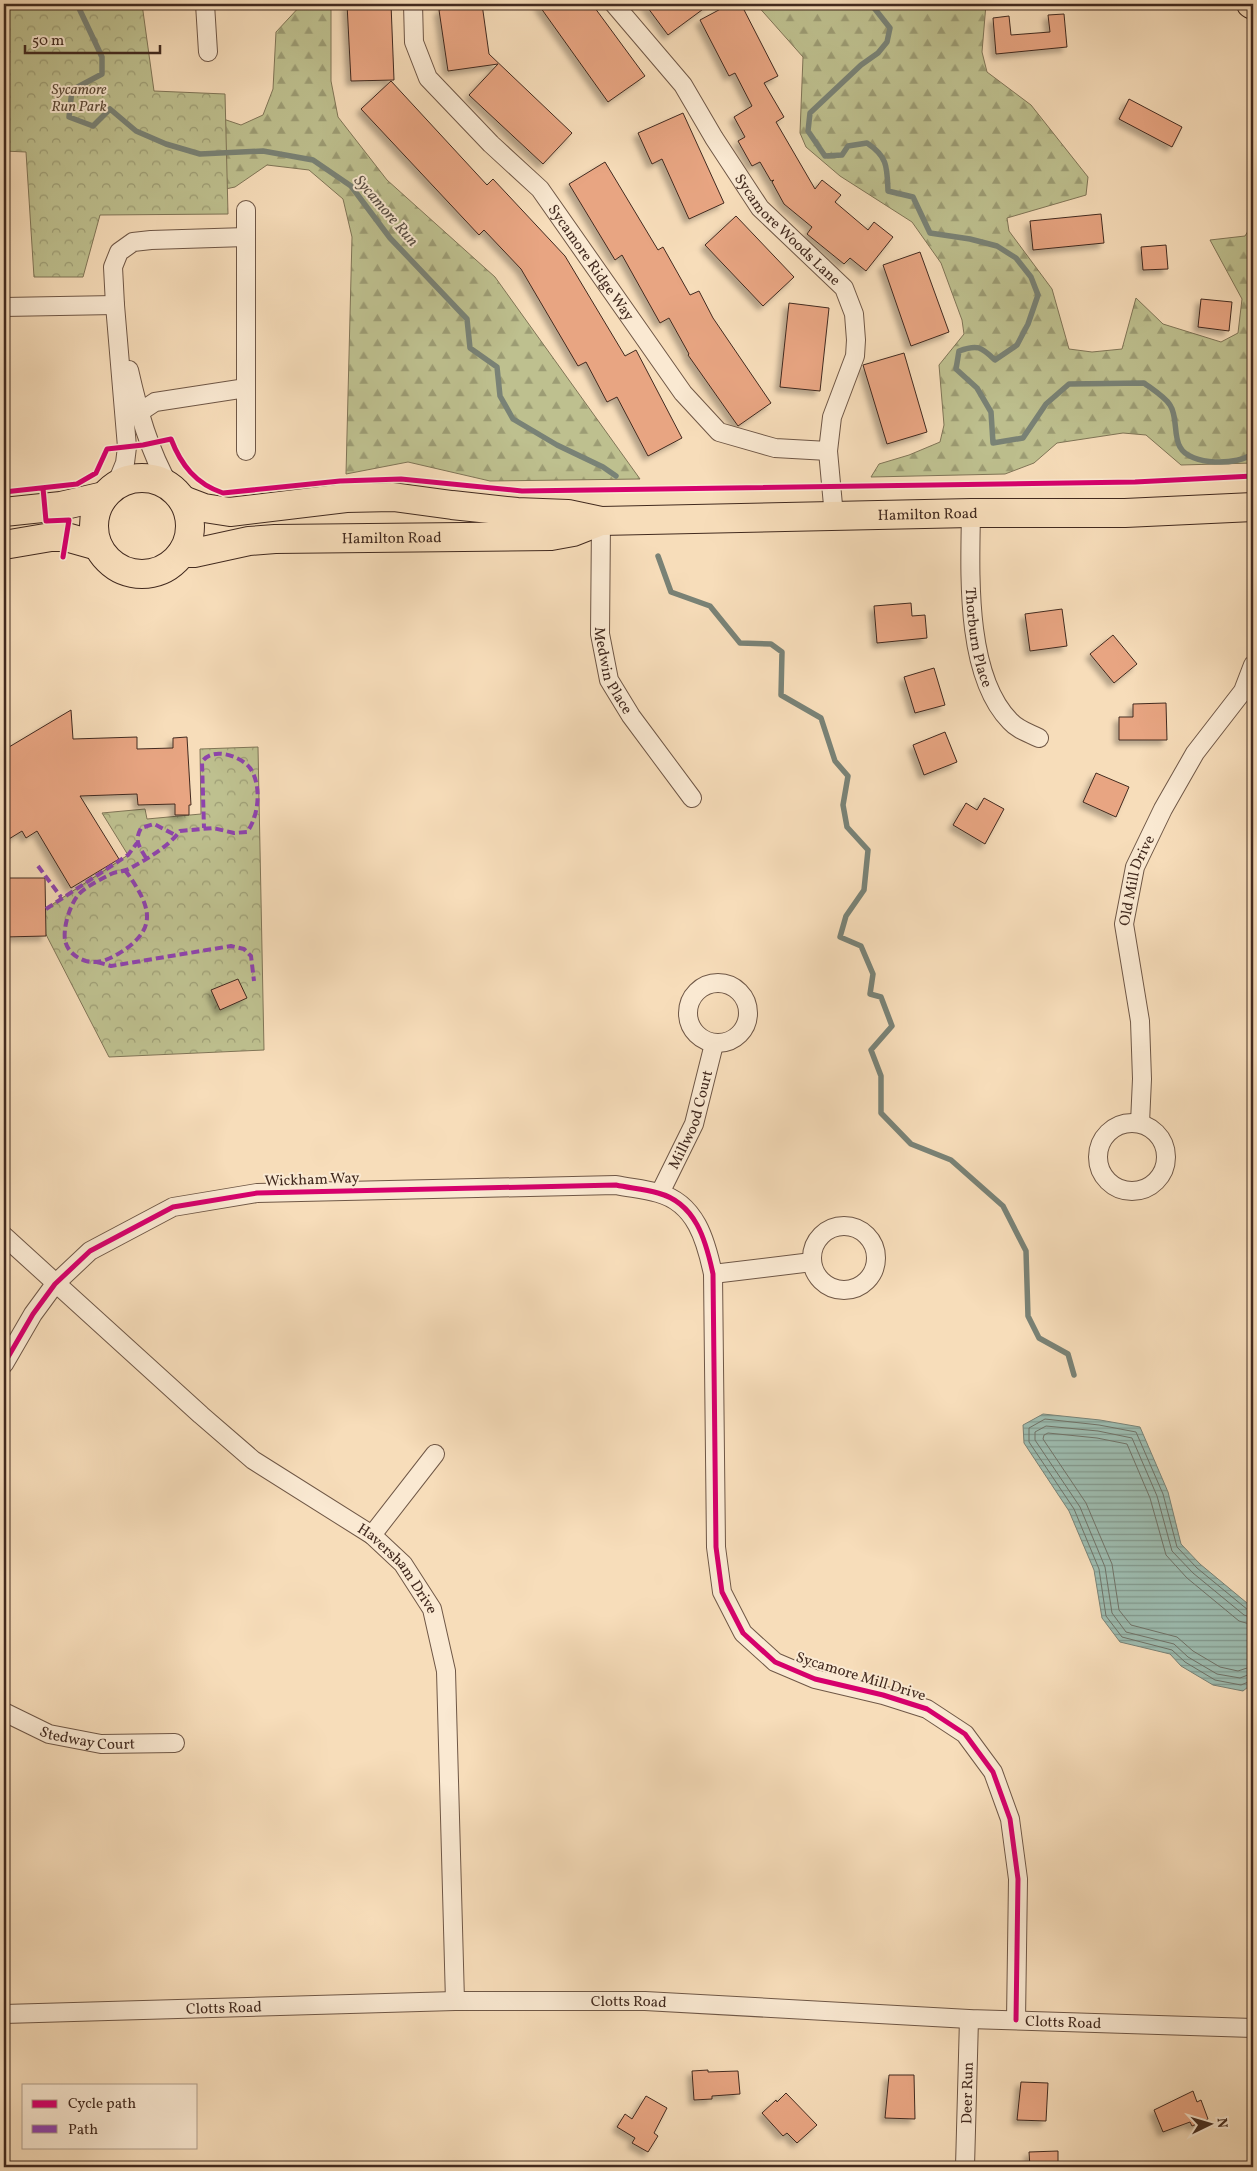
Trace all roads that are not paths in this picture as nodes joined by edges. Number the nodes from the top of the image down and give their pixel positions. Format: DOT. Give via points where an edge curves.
graph roads {
  1 [pos="205,4"];
  2 [pos="413,4"];
  3 [pos="614,4"];
  4 [pos="208,52"];
  5 [pos="246,210"];
  6 [pos="246,237"];
  7 [pos="114,305"];
  8 [pos="4,307"];
  9 [pos="246,388"];
  10 [pos="140,412"];
  11 [pos="246,451"];
  12 [pos="828,451"];
  13 [pos="110,490"];
  14 [pos="176,494"];
  15 [pos="1253,507"];
  16 [pos="4,512"];
  17 [pos="971,513"];
  18 [pos="834,516"];
  19 [pos="601,521"];
  20 [pos="4,545"];
  21 [pos="98,546"];
  22 [pos="182,553"];
  23 [pos="1253,665"];
  24 [pos="1039,738"];
  25 [pos="692,798"];
  26 [pos="714,1044"];
  27 [pos="1140,1123"];
  28 [pos="660,1193"];
  29 [pos="4,1236"];
  30 [pos="812,1262"];
  31 [pos="713,1274"];
  32 [pos="54,1284"];
  33 [pos="4,1364"];
  34 [pos="434,1454"];
  35 [pos="372,1536"];
  36 [pos="4,1712"];
  37 [pos="175,1743"];
  38 [pos="455,2001"];
  39 [pos="4,2014"];
  40 [pos="969,2018"];
  41 [pos="1016,2020"];
  42 [pos="1253,2028"];
  43 [pos="965,2167"];
  1 -- 4 [label="street"];
  2 -- 12 [label="street, Sycamore Ridge Way" via="414,42 428,78 491,144 540,189 683,393 719,432 775,448"];
  3 -- 12 [label="street, Sycamore Woods Lane" via="683,85 760,208 844,288 854,314 855,356 832,417"];
  5 -- 6 [label="street"];
  6 -- 7 [label="street" via="133,242 119,252 113,267"];
  6 -- 9 [label="street"];
  7 -- 8 [label="street"];
  7 -- 10 [label="street"];
  7 -- 13 [label="street" via="127,447 125,463"];
  9 -- 10 [label="street" via="155,402"];
  9 -- 11 [label="street"];
  10 -- 14 [label="street" via="157,465"];
  12 -- 18 [label="street, Sycamore Woods Lane"];
  13 -- 14 [label="main road" via="130,479 144,478 157,480"];
  13 -- 16 [label="main road" via="61,506"];
  13 -- 21 [label="main road" via="97,507 94,520"];
  14 -- 19 [label="main road, Hamilton Road" via="204,508 230,512 346,498 393,497 568,514"];
  14 -- 22 [label="main road" via="189,513 188,540"];
  15 -- 17 [label="main road, Hamilton Road"];
  17 -- 18 [label="main road, Hamilton Road"];
  17 -- 24 [label="street, Thorburn Place" via="972,604 982,669 1001,712 1021,730"];
  18 -- 19 [label="main road, Hamilton Road"];
  19 -- 22 [label="main road, Hamilton Road" via="552,536 275,539"];
  19 -- 25 [label="street, Medwin Place" via="600,634 609,680 631,716"];
  20 -- 21 [label="main road" via="66,537"];
  21 -- 22 [label="main road" via="114,566 139,575 153,574 166,568"];
  23 -- 27 [label="street, Old Mill Drive" via="1243,692 1195,753 1135,867 1124,924 1140,1022"];
  26 -- 28 [label="street, Millwood Court" via="694,1124"];
  28 -- 31 [label="street, Sycamore Mill Drive" via="677,1202 692,1216 707,1245"];
  28 -- 32 [label="street, Wickham Way" via="616,1185 256,1193 173,1207 90,1251"];
  29 -- 32 [label="street, Haversham Drive"];
  30 -- 31 [label="street"];
  31 -- 41 [label="street, Sycamore Mill Drive" via="716,1546 722,1592 743,1633 776,1662 815,1679 927,1709 965,1734 993,1772 1010,1819 1018,1879"];
  32 -- 33 [label="street, Wickham Way" via="32,1314"];
  32 -- 35 [label="street, Haversham Drive" via="253,1460"];
  34 -- 35 [label="street"];
  35 -- 38 [label="street, Haversham Drive" via="403,1564 432,1608 446,1670"];
  36 -- 37 [label="street, Stedway Court" via="49,1734 101,1744"];
  38 -- 39 [label="street, Clotts Road"];
  38 -- 40 [label="street, Clotts Road" via="644,2001"];
  40 -- 41 [label="street, Clotts Road"];
  40 -- 43 [label="street, Deer Run"];
  41 -- 42 [label="street, Clotts Road"];
}
